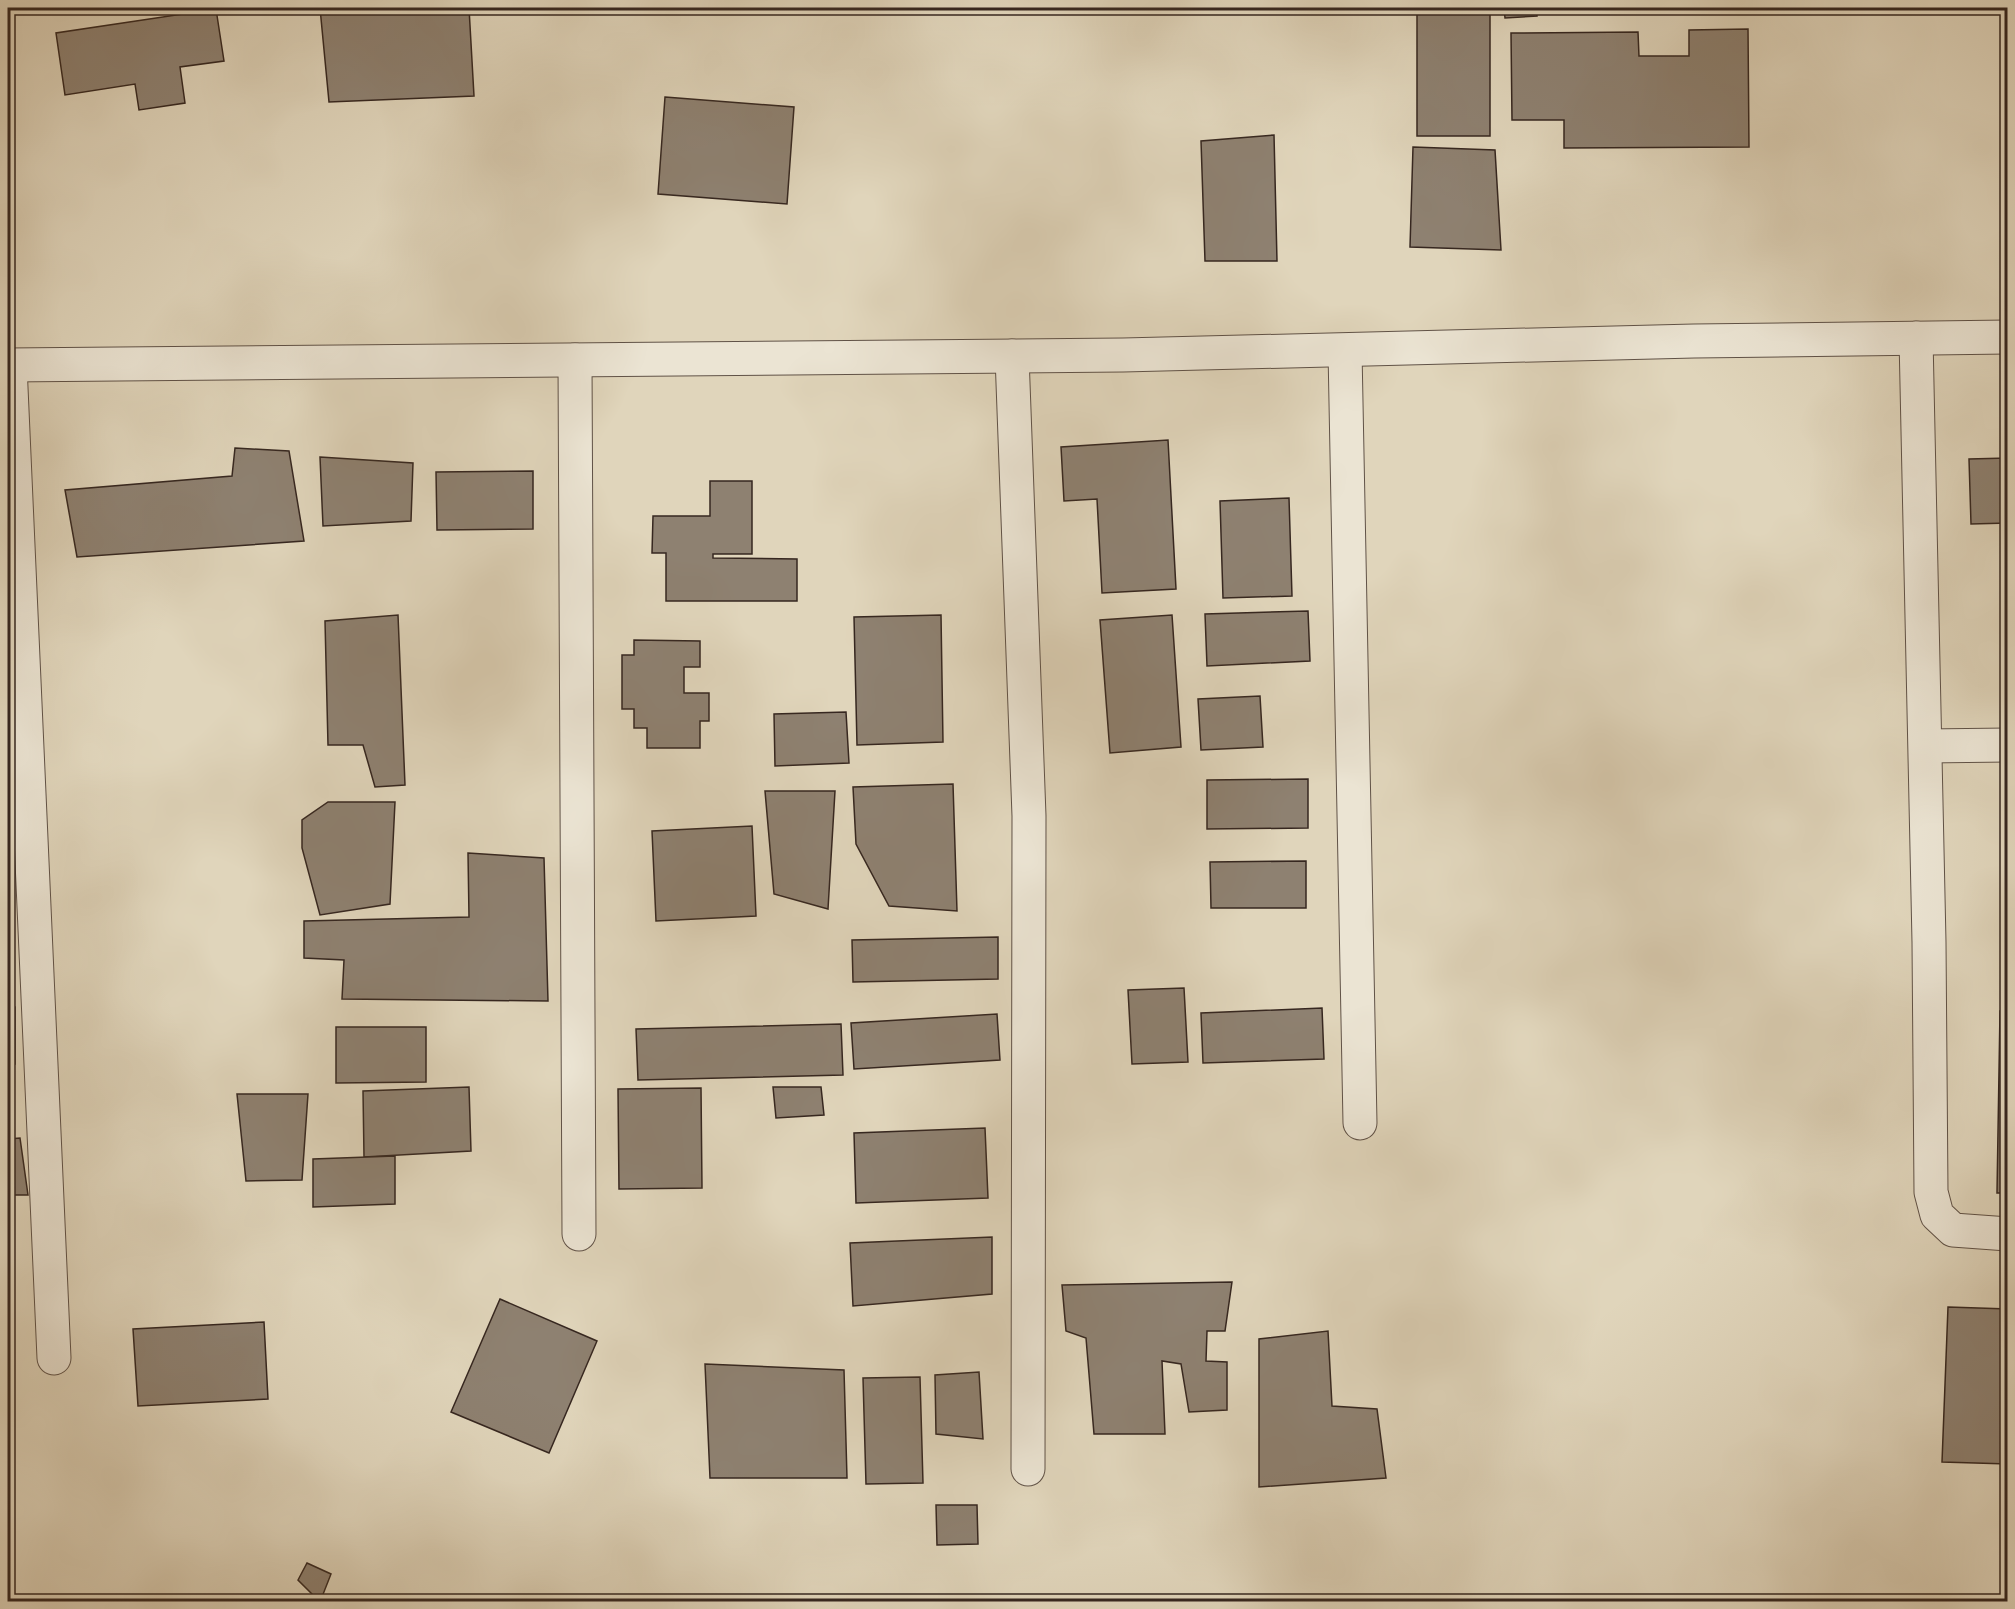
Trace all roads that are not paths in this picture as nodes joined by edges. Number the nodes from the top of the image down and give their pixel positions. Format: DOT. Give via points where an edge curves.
graph roads {
  1 [pos="2007,337"];
  2 [pos="1916,338"];
  3 [pos="1345,351"];
  4 [pos="1012,356"];
  5 [pos="575,360"];
  6 [pos="9,365"];
  7 [pos="2007,745"];
  8 [pos="1926,746"];
  9 [pos="1360,1123"];
  10 [pos="579,1234"];
  11 [pos="2007,1234"];
  12 [pos="54,1358"];
  13 [pos="1028,1469"];
  1 -- 2 [label="street"];
  2 -- 3 [label="street"];
  2 -- 8 [label="street"];
  3 -- 4 [label="street"];
  3 -- 9 [label="street"];
  4 -- 5 [label="street"];
  4 -- 13 [label="street" via="1029,816"];
  5 -- 6 [label="street"];
  5 -- 10 [label="street"];
  6 -- 12 [label="street"];
  7 -- 8 [label="street"];
  8 -- 11 [label="street" via="1931,1192 1937,1215 1953,1230"];
}
